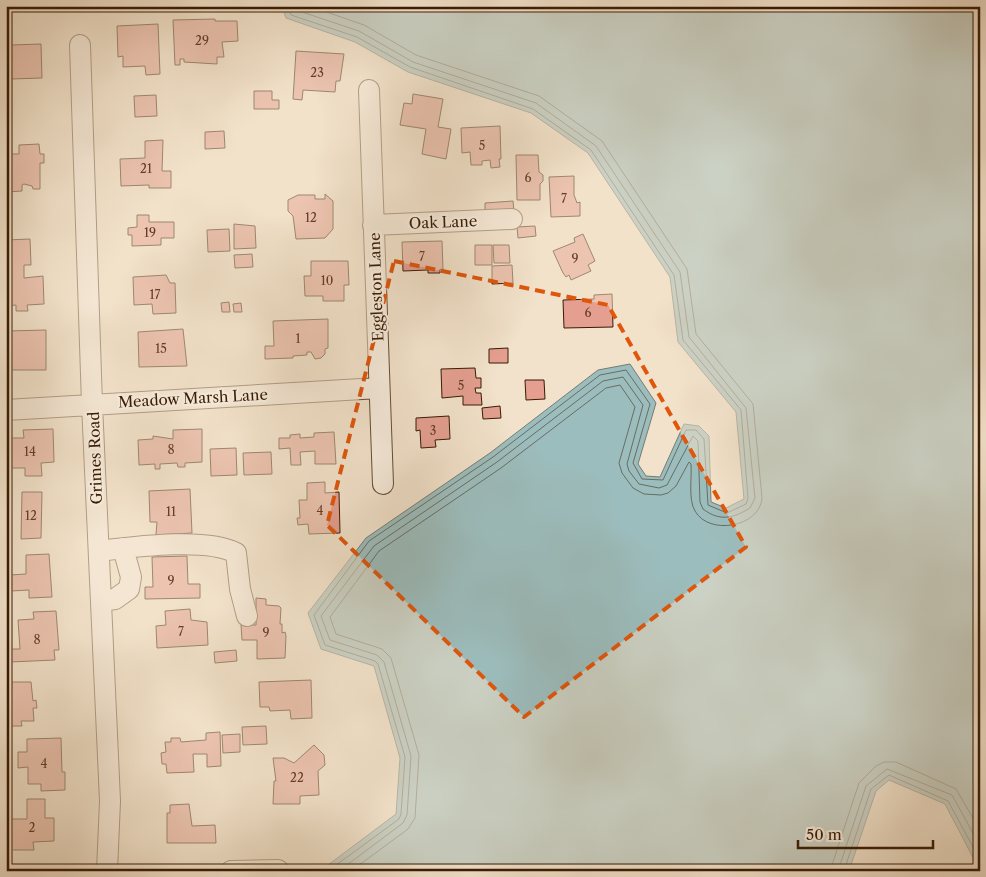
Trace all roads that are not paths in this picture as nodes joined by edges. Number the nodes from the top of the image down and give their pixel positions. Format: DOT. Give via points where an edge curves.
graph roads {
  1 [pos="80,45"];
  2 [pos="369,90"];
  3 [pos="512,219"];
  4 [pos="373,225"];
  5 [pos="379,388"];
  6 [pos="92,404"];
  7 [pos="6,410"];
  8 [pos="383,484"];
  9 [pos="123,548"];
  10 [pos="99,551"];
  11 [pos="101,601"];
  12 [pos="248,616"];
  13 [pos="278,870"];
  14 [pos="107,871"];
  15 [pos="231,871"];
  1 -- 6 [label="street, Grimes Road"];
  2 -- 4 [label="street, Eggleston Lane"];
  3 -- 4 [label="street, Oak Lane"];
  4 -- 5 [label="street, Eggleston Lane"];
  5 -- 6 [label="street, Meadow Marsh Lane"];
  5 -- 8 [label="street, Eggleston Lane"];
  6 -- 7 [label="street, Meadow Marsh Lane"];
  6 -- 10 [label="street, Grimes Road"];
  9 -- 10 [label="street"];
  9 -- 11 [label="street" via="131,576 129,589 115,599"];
  9 -- 12 [label="street" via="190,544 229,549 238,558 240,589"];
  10 -- 11 [label="street, Grimes Road"];
  11 -- 14 [label="street, Grimes Road" via="110,801"];
  13 -- 15 [label="street"];
}
